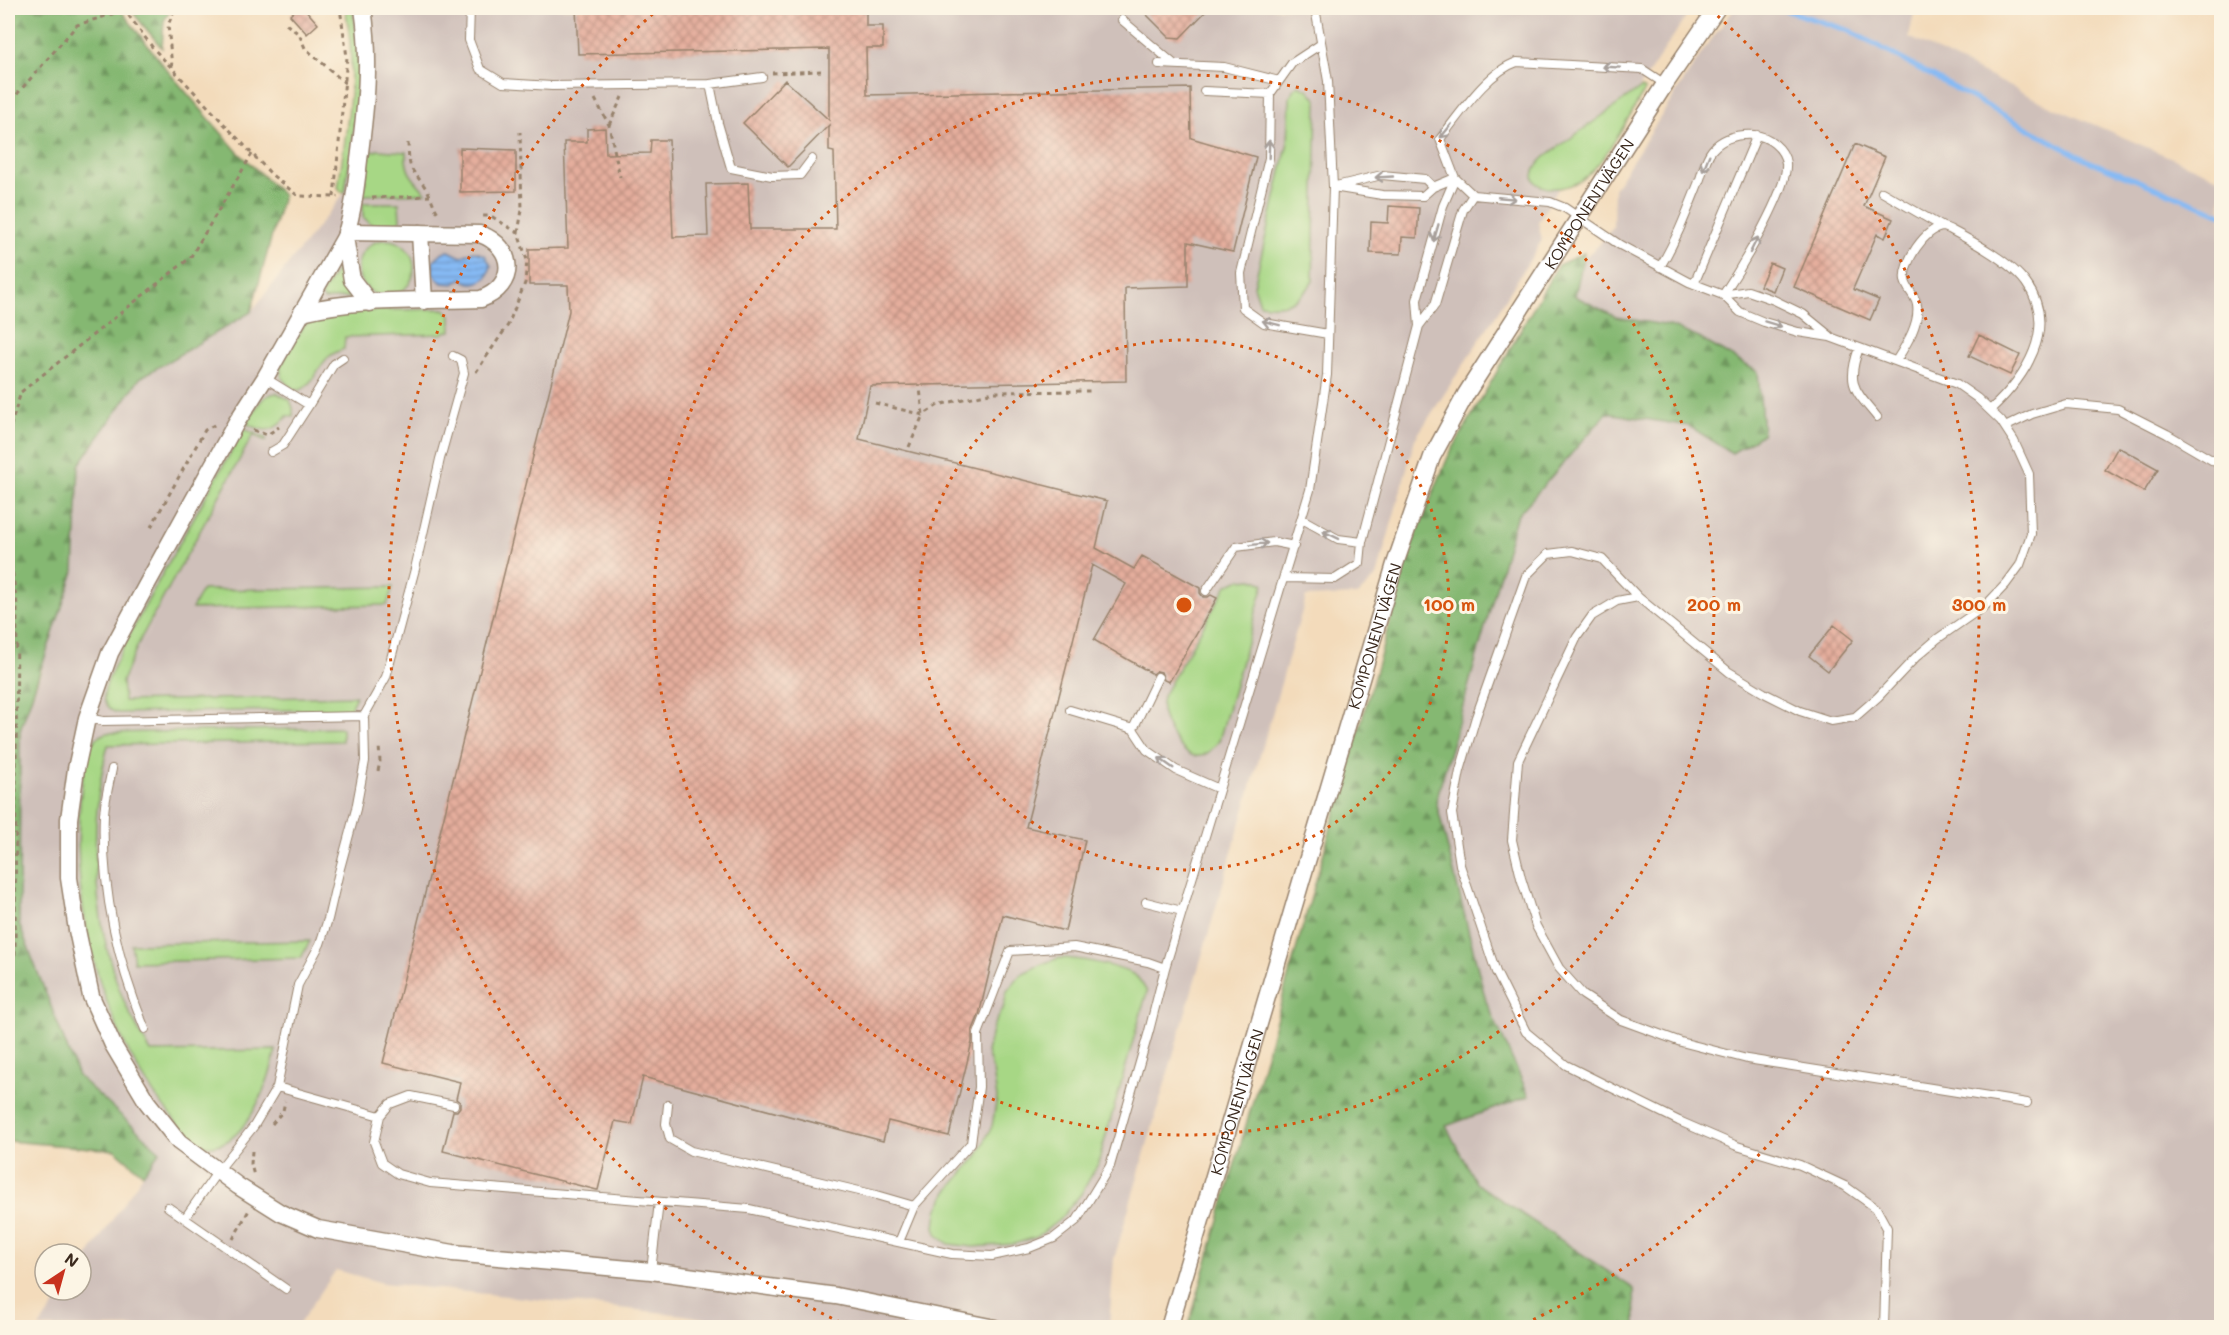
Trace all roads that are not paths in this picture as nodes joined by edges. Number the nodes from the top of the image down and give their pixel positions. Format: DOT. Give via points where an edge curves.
graph roads {
  1 [pos="363,8"];
  2 [pos="470,8"];
  3 [pos="1315,8"];
  4 [pos="1717,8"];
  5 [pos="1122,20"];
  6 [pos="1321,44"];
  7 [pos="1158,64"];
  8 [pos="1174,64"];
  9 [pos="762,77"];
  10 [pos="1279,81"];
  11 [pos="710,84"];
  12 [pos="1665,84"];
  13 [pos="1204,92"];
  14 [pos="1270,94"];
  15 [pos="1757,135"];
  16 [pos="812,159"];
  17 [pos="1455,178"];
  18 [pos="1333,187"];
  19 [pos="1433,187"];
  20 [pos="1882,192"];
  21 [pos="1473,195"];
  22 [pos="1579,217"];
  23 [pos="1943,227"];
  24 [pos="420,233"];
  25 [pos="345,235"];
  26 [pos="1660,267"];
  27 [pos="1694,284"];
  28 [pos="1724,295"];
  29 [pos="424,301"];
  30 [pos="370,303"];
  31 [pos="302,312"];
  32 [pos="1419,326"];
  33 [pos="1328,334"];
  34 [pos="1830,336"];
  35 [pos="1859,348"];
  36 [pos="453,356"];
  37 [pos="343,358"];
  38 [pos="1896,361"];
  39 [pos="265,378"];
  40 [pos="309,405"];
  41 [pos="1990,410"];
  42 [pos="1877,417"];
  43 [pos="2005,427"];
  44 [pos="271,452"];
  45 [pos="2222,466"];
  46 [pos="1302,519"];
  47 [pos="1362,542"];
  48 [pos="1294,546"];
  49 [pos="1285,578"];
  50 [pos="1206,591"];
  51 [pos="1638,597"];
  52 [pos="1158,677"];
  53 [pos="1070,710"];
  54 [pos="364,716"];
  55 [pos="87,718"];
  56 [pos="1133,729"];
  57 [pos="112,769"];
  58 [pos="1218,789"];
  59 [pos="1146,902"];
  60 [pos="1182,911"];
  61 [pos="1165,968"];
  62 [pos="145,1029"];
  63 [pos="277,1087"];
  64 [pos="2027,1103"];
  65 [pos="454,1105"];
  66 [pos="668,1105"];
  67 [pos="380,1116"];
  68 [pos="218,1171"];
  69 [pos="659,1202"];
  70 [pos="914,1206"];
  71 [pos="168,1207"];
  72 [pos="185,1218"];
  73 [pos="899,1242"];
  74 [pos="651,1271"];
  75 [pos="286,1289"];
  76 [pos="995,1328"];
  77 [pos="1169,1328"];
  78 [pos="1884,1328"];
  1 -- 25 [label="street" via="368,40 365,116 352,215"];
  2 -- 11 [label="lane" via="469,40 480,69 503,82 552,86"];
  3 -- 6 [label="lane"];
  4 -- 12 [label="street, KOMPONENTVÄGEN"];
  5 -- 8 [label="lane"];
  6 -- 10 [label="lane" via="1293,63"];
  6 -- 18 [label="lane" via="1328,81"];
  7 -- 8 [label="lane"];
  8 -- 10 [label="lane" via="1224,67"];
  9 -- 11 [label="lane"];
  10 -- 14 [label="lane"];
  11 -- 16 [label="lane" via="731,168 772,176 800,175"];
  12 -- 17 [label="lane, one-way" via="1642,69 1517,62 1504,66 1440,139"];
  12 -- 22 [label="street, KOMPONENTVÄGEN"];
  13 -- 14 [label="lane"];
  33 -- 14 [label="lane, one-way" via="1264,323 1243,308 1241,273 1269,158"];
  15 -- 26 [label="lane, one-way" via="1727,138 1711,150"];
  15 -- 27 [label="lane"];
  28 -- 15 [label="lane, one-way" via="1752,249 1783,182 1786,163 1779,148"];
  17 -- 19 [label="lane"];
  17 -- 21 [label="lane"];
  17 -- 32 [label="lane, one-way" via="1443,206 1417,300"];
  18 -- 19 [label="lane" via="1382,195 1423,196"];
  19 -- 18 [label="lane, one-way" via="1425,179 1382,175"];
  18 -- 33 [label="lane"];
  20 -- 23 [label="lane"];
  21 -- 22 [label="lane, one-way" via="1550,202"];
  21 -- 32 [label="lane" via="1463,210 1435,305"];
  22 -- 26 [label="lane"];
  22 -- 77 [label="street, KOMPONENTVÄGEN" via="1466,394 1432,457 1395,564"];
  23 -- 38 [label="lane" via="1921,241 1908,260 1905,280 1917,305 1915,327"];
  23 -- 41 [label="lane" via="1972,241 2025,281 2041,322 2034,352 2022,374"];
  24 -- 25 [label="street"];
  24 -- 29 [label="street"];
  24 -- 29 [label="street" via="480,234 491,238 507,258 507,273 493,295"];
  25 -- 30 [label="street" via="352,280"];
  25 -- 31 [label="street"];
  26 -- 27 [label="lane"];
  27 -- 28 [label="lane"];
  28 -- 34 [label="lane, one-way" via="1740,312 1798,332"];
  28 -- 34 [label="lane" via="1748,291 1774,300 1803,314"];
  29 -- 30 [label="street"];
  30 -- 31 [label="street"];
  31 -- 39 [label="street"];
  32 -- 47 [label="lane"];
  33 -- 46 [label="lane" via="1326,383"];
  34 -- 35 [label="lane"];
  35 -- 38 [label="lane"];
  35 -- 42 [label="lane" via="1852,380"];
  36 -- 54 [label="lane" via="461,360 464,373 386,677"];
  37 -- 40 [label="lane" via="334,364"];
  38 -- 41 [label="lane" via="1958,384"];
  39 -- 40 [label="lane"];
  39 -- 55 [label="street" via="110,653"];
  40 -- 44 [label="lane" via="283,445"];
  41 -- 43 [label="lane"];
  43 -- 45 [label="lane" via="2066,404 2118,409"];
  43 -- 51 [label="lane" via="2029,474 2031,534 2020,565 1986,605 1916,657 1856,717 1831,722 1764,693 1729,672"];
  47 -- 46 [label="lane, one-way" via="1338,539"];
  46 -- 48 [label="lane"];
  47 -- 49 [label="lane" via="1360,563 1335,579"];
  48 -- 49 [label="lane"];
  50 -- 48 [label="lane, one-way" via="1236,546 1274,542"];
  49 -- 58 [label="lane"];
  51 -- 64 [label="lane" via="1617,602 1592,616 1577,637 1518,760 1512,840 1536,926 1558,968 1583,995 1621,1020 1681,1042 1747,1059"];
  51 -- 78 [label="lane" via="1602,559 1572,551 1548,554 1526,576 1476,717 1452,813 1460,865 1496,972 1526,1032 1566,1065 1737,1146 1800,1165 1845,1186 1876,1208 1887,1228"];
  52 -- 56 [label="lane"];
  53 -- 56 [label="lane"];
  54 -- 55 [label="lane" via="103,721"];
  54 -- 63 [label="lane" via="365,761 356,809 328,920 298,985"];
  55 -- 68 [label="street" via="69,819 69,878 91,996 113,1045 147,1102 179,1142"];
  58 -- 56 [label="lane, one-way" via="1176,770 1147,750"];
  57 -- 62 [label="lane" via="104,813 112,925 128,988"];
  58 -- 60 [label="lane"];
  59 -- 60 [label="lane"];
  60 -- 61 [label="lane"];
  61 -- 70 [label="lane" via="1074,947 1010,951 978,1034 979,1087 971,1143"];
  61 -- 73 [label="lane" via="1110,1166 1077,1220 1054,1238 992,1256 952,1254"];
  63 -- 67 [label="lane"];
  63 -- 68 [label="lane" via="254,1126"];
  65 -- 67 [label="lane" via="411,1096 390,1104"];
  66 -- 70 [label="lane" via="666,1124 670,1139 691,1151"];
  67 -- 69 [label="lane" via="374,1142 382,1163 398,1174 430,1184"];
  68 -- 72 [label="lane"];
  68 -- 74 [label="street" via="256,1198 318,1229 453,1253"];
  69 -- 73 [label="lane" via="749,1209"];
  69 -- 74 [label="lane"];
  70 -- 73 [label="lane"];
  71 -- 72 [label="lane"];
  72 -- 75 [label="lane"];
  74 -- 76 [label="street" via="836,1296"];
}
